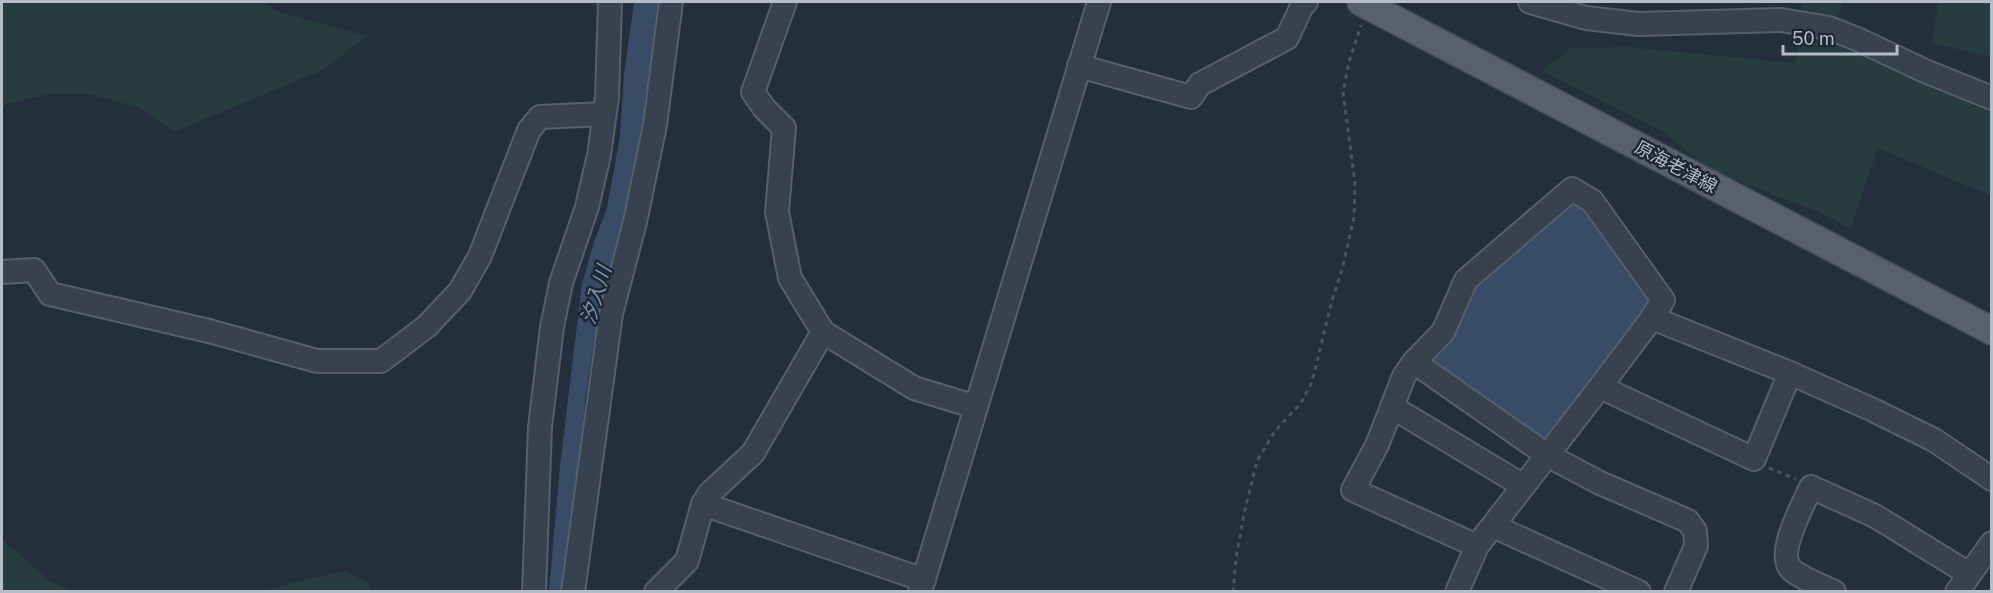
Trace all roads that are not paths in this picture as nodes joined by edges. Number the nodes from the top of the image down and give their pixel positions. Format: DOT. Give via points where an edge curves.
graph roads {
  1 [pos="610,2"];
  2 [pos="671,2"];
  3 [pos="785,2"];
  4 [pos="1099,2"];
  5 [pos="1306,2"];
  6 [pos="1530,2"];
  7 [pos="1365,3"];
  8 [pos="1079,66"];
  9 [pos="1992,98"];
  10 [pos="604,114"];
  11 [pos="2,272"];
  12 [pos="1652,318"];
  13 [pos="1992,331"];
  14 [pos="823,332"];
  15 [pos="1414,362"];
  16 [pos="1790,373"];
  17 [pos="1600,387"];
  18 [pos="976,407"];
  19 [pos="1392,407"];
  20 [pos="1547,455"];
  21 [pos="1992,479"];
  22 [pos="1522,485"];
  23 [pos="703,504"];
  24 [pos="1492,526"];
  25 [pos="1992,543"];
  26 [pos="1477,546"];
  27 [pos="1963,583"];
  28 [pos="922,586"];
  29 [pos="534,591"];
  30 [pos="573,591"];
  31 [pos="656,591"];
  32 [pos="1457,591"];
  33 [pos="1639,591"];
  34 [pos="1676,591"];
  35 [pos="1834,591"];
  1 -- 10 [label="street"];
  2 -- 30 [label="street" via="655,125 611,314"];
  3 -- 14 [label="street" via="753,92 784,128 777,212 790,278"];
  4 -- 8 [label="street"];
  5 -- 8 [label="street" via="1287,38 1200,84 1191,97"];
  6 -- 9 [label="street" via="1587,18 1638,24 1781,20 1829,28"];
  7 -- 13 [label="main road, 原海老津線"];
  8 -- 18 [label="street"];
  10 -- 11 [label="street" via="540,117 529,130 480,256 460,291 427,326 381,361 317,361 50,294 34,270"];
  10 -- 29 [label="street" via="590,197 561,283 552,327 540,428"];
  12 -- 15 [label="street" via="1663,300 1592,201 1572,189 1466,280 1443,332"];
  12 -- 16 [label="street"];
  12 -- 17 [label="street"];
  14 -- 18 [label="street" via="914,388"];
  14 -- 23 [label="street" via="753,453"];
  15 -- 19 [label="street"];
  15 -- 20 [label="street"];
  16 -- 17 [label="street" via="1754,459"];
  16 -- 21 [label="street" via="1934,440"];
  17 -- 20 [label="street"];
  18 -- 28 [label="street"];
  19 -- 22 [label="street"];
  19 -- 26 [label="street" via="1353,490"];
  20 -- 22 [label="street"];
  20 -- 34 [label="street" via="1688,521 1695,531 1696,546"];
  22 -- 24 [label="street"];
  23 -- 28 [label="street"];
  23 -- 31 [label="street" via="687,561"];
  24 -- 26 [label="street"];
  24 -- 33 [label="street"];
  25 -- 27 [label="street"];
  26 -- 32 [label="street"];
  27 -- 35 [label="street" via="1875,516 1811,487 1785,554 1792,570"];
}
